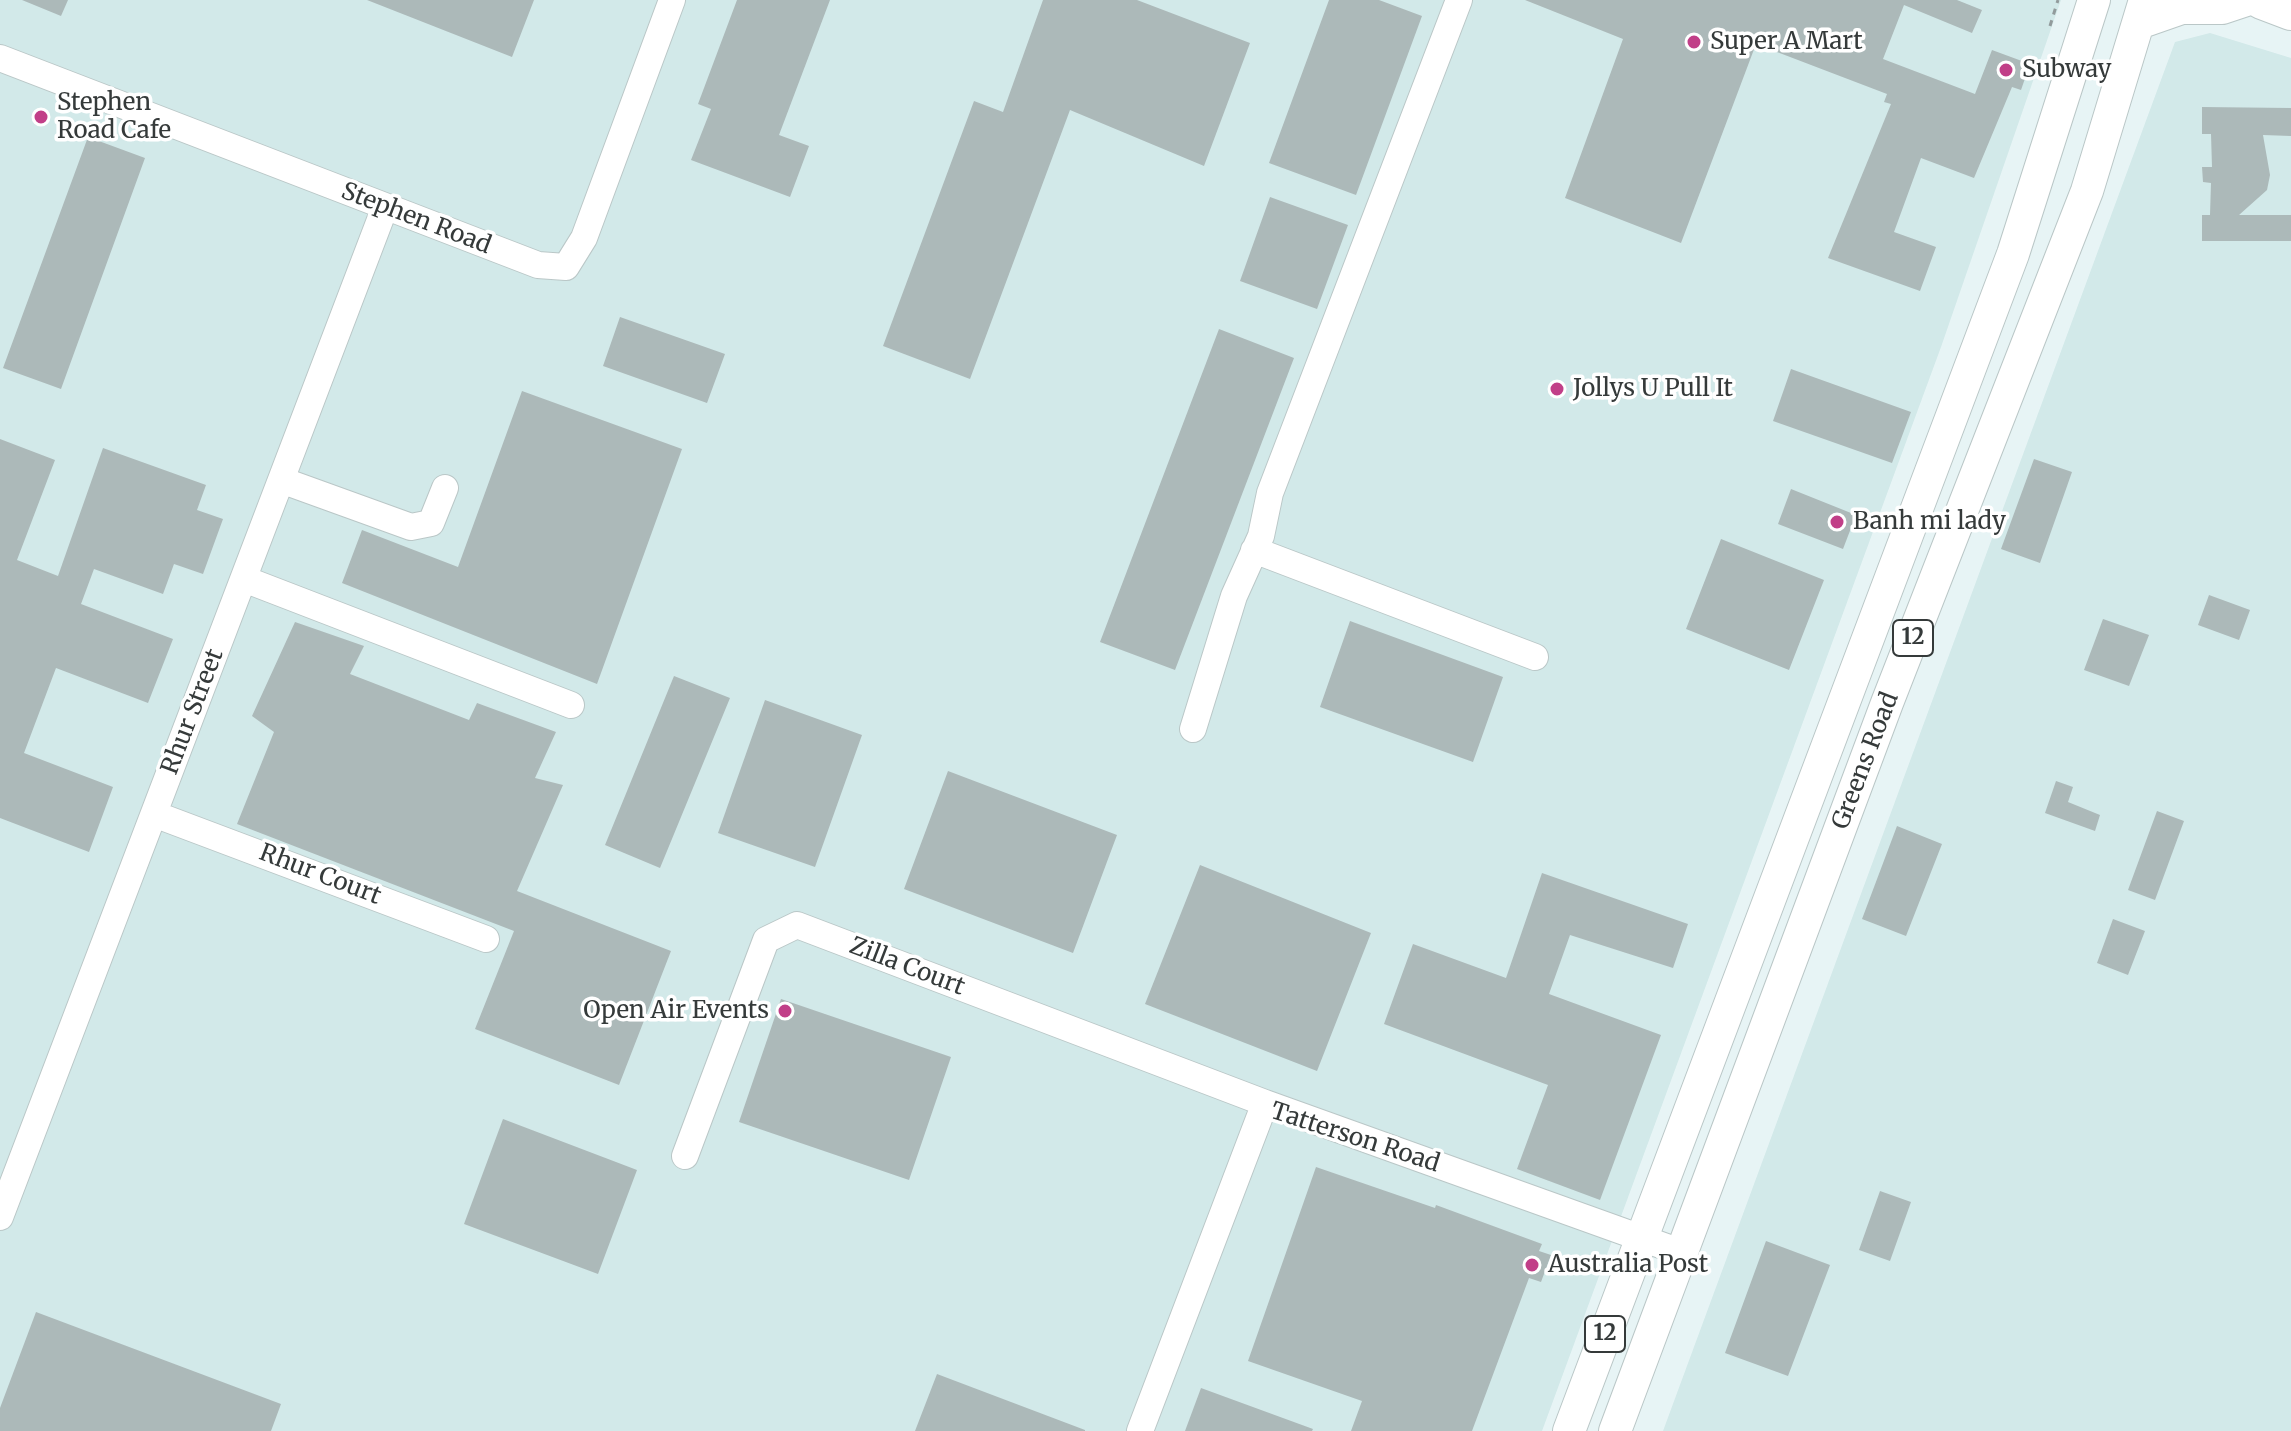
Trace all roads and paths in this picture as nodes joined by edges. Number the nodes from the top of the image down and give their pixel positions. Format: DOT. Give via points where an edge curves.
graph roads {
  1 [pos="672,0"];
  2 [pos="1459,0"];
  3 [pos="2058,0"];
  4 [pos="2246,0"];
  5 [pos="2262,0"];
  6 [pos="2085,10"];
  7 [pos="2291,11"];
  8 [pos="2142,12"];
  9 [pos="2050,26"];
  10 [pos="0,58"];
  11 [pos="385,207"];
  12 [pos="1953,412"];
  13 [pos="1994,429"];
  14 [pos="281,480"];
  15 [pos="445,488"];
  16 [pos="1254,550"];
  17 [pos="244,579"];
  18 [pos="1535,657"];
  19 [pos="571,705"];
  20 [pos="1193,729"];
  21 [pos="154,814"];
  22 [pos="486,939"];
  23 [pos="1265,1103"];
  24 [pos="685,1156"];
  25 [pos="0,1217"];
  26 [pos="1642,1237"];
  27 [pos="1683,1253"];
  28 [pos="1140,1431"];
  29 [pos="1569,1431"];
  30 [pos="1615,1431"];
  1 -- 11 [label="street, Stephen Road" via="584,238 566,267 538,265"];
  2 -- 16 [label="street" via="1270,493"];
  3 -- 9 [label="path"];
  4 -- 8 [label="main road" via="2222,8"];
  5 -- 7 [label="highway"];
  6 -- 12 [label="main road, Greens Road / 12" via="2044,165"];
  8 -- 13 [label="main road, Greens Road / 12" via="2087,191"];
  10 -- 11 [label="street, Stephen Road"];
  11 -- 14 [label="street, Rhur Street"];
  12 -- 13 [label="main road"];
  12 -- 26 [label="main road, Greens Road / 12"];
  13 -- 27 [label="main road, Greens Road / 12"];
  14 -- 15 [label="street" via="411,527 431,523"];
  14 -- 17 [label="street, Rhur Street"];
  16 -- 18 [label="street"];
  16 -- 20 [label="street" via="1229,610"];
  17 -- 19 [label="street"];
  17 -- 21 [label="street, Rhur Street"];
  21 -- 22 [label="street, Rhur Court"];
  21 -- 25 [label="street, Rhur Street"];
  23 -- 24 [label="street, Zilla Court" via="797,925 766,940"];
  23 -- 26 [label="street, Tatterson Road"];
  23 -- 28 [label="street, Tatterson Road"];
  26 -- 27 [label="street, Tatterson Road"];
  26 -- 29 [label="main road, Greens Road / 12"];
  27 -- 30 [label="main road, Greens Road / 12"];
}
